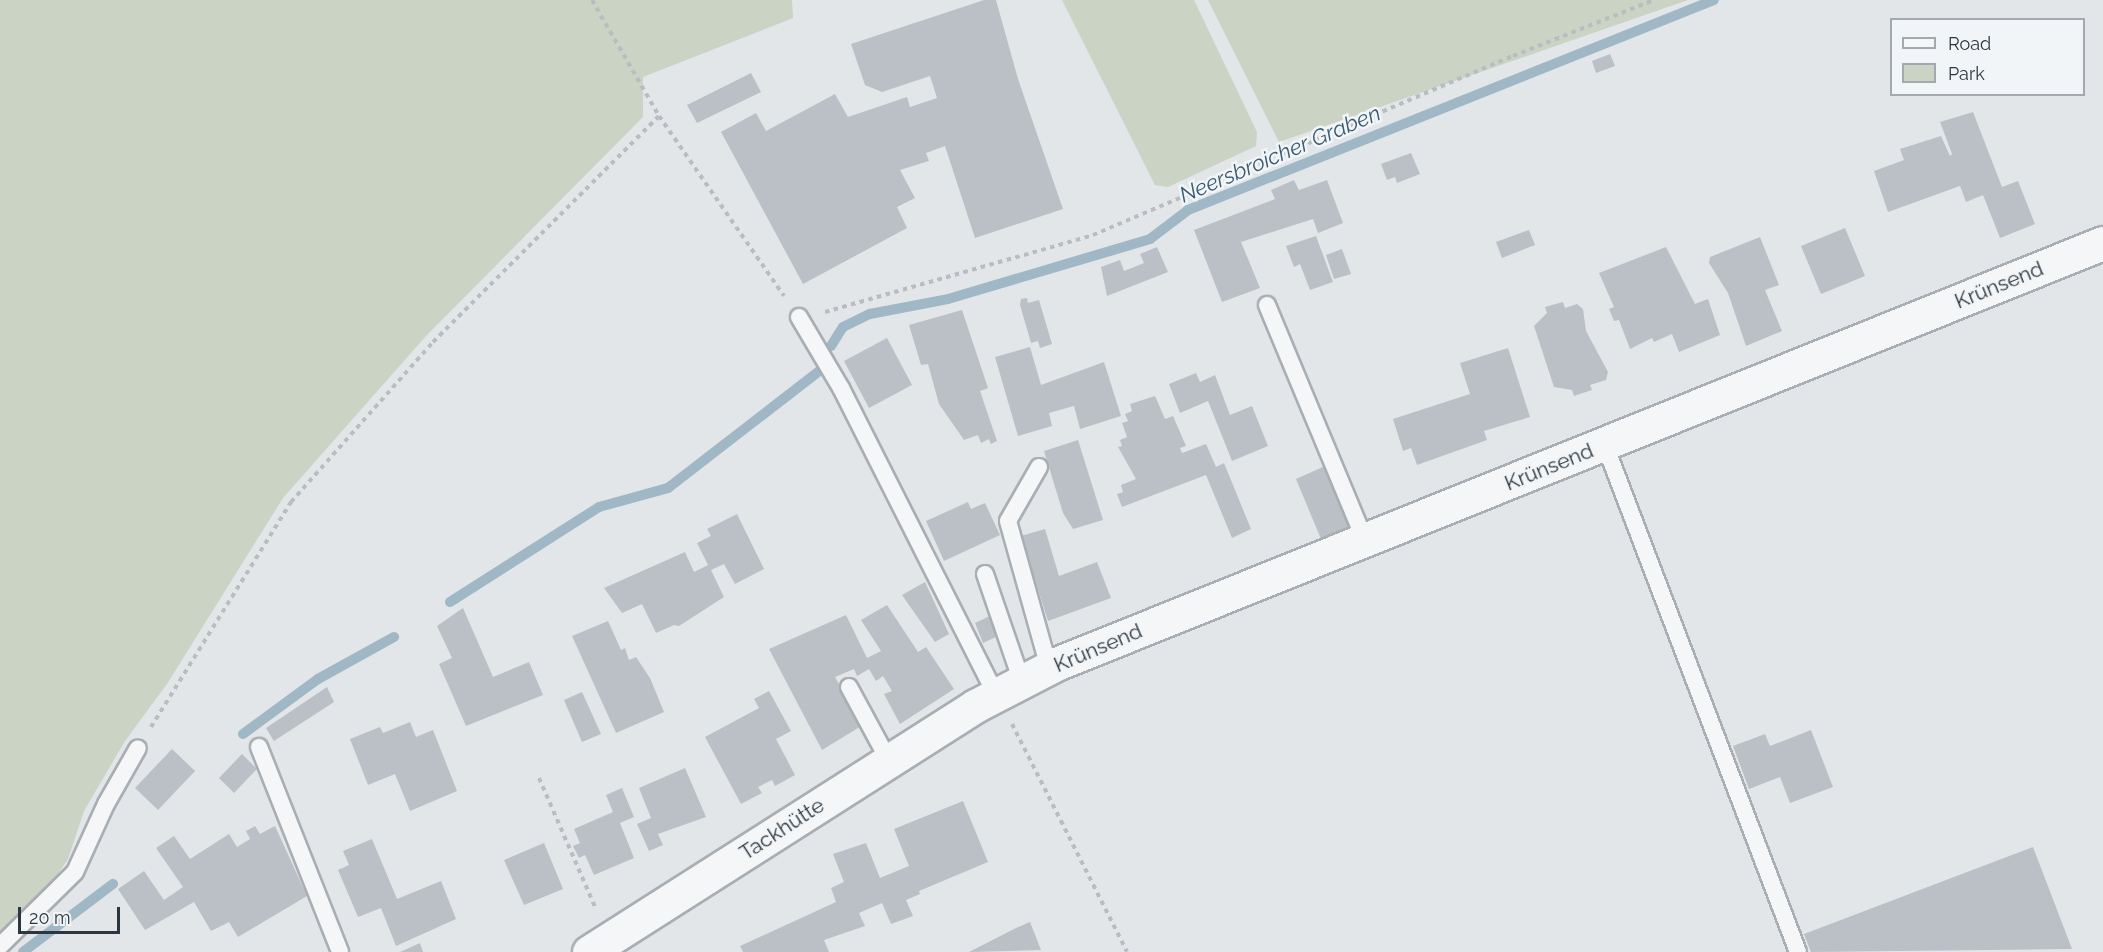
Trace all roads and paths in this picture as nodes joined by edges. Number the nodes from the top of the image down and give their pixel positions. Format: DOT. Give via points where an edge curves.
graph roads {
  1 [pos="591,0"];
  2 [pos="1654,0"];
  3 [pos="659,116"];
  4 [pos="2103,243"];
  5 [pos="1267,305"];
  6 [pos="799,317"];
  7 [pos="1605,445"];
  8 [pos="1039,467"];
  9 [pos="1365,540"];
  10 [pos="985,574"];
  11 [pos="849,687"];
  12 [pos="1010,688"];
  13 [pos="259,747"];
  14 [pos="138,748"];
  15 [pos="889,761"];
  16 [pos="539,778"];
  17 [pos="601,944"];
  18 [pos="0,946"];
  19 [pos="340,952"];
  20 [pos="1127,952"];
  21 [pos="1798,952"];
  1 -- 3 [label="path"];
  2 -- 6 [label="path" via="1093,235 877,300"];
  3 -- 6 [label="path"];
  3 -- 14 [label="path" via="441,334 291,502 210,626"];
  4 -- 7 [label="street, Krünsend"];
  5 -- 9 [label="lane"];
  6 -- 12 [label="lane"];
  7 -- 9 [label="street, Krünsend"];
  7 -- 21 [label="lane"];
  8 -- 12 [label="lane" via="1008,521"];
  9 -- 12 [label="street, Krünsend"];
  10 -- 12 [label="lane"];
  11 -- 15 [label="lane"];
  12 -- 15 [label="street, Tackhütte"];
  12 -- 20 [label="path"];
  13 -- 19 [label="lane"];
  14 -- 18 [label="lane" via="106,804 75,872"];
  15 -- 17 [label="street, Tackhütte"];
  16 -- 17 [label="path" via="598,914"];
}
